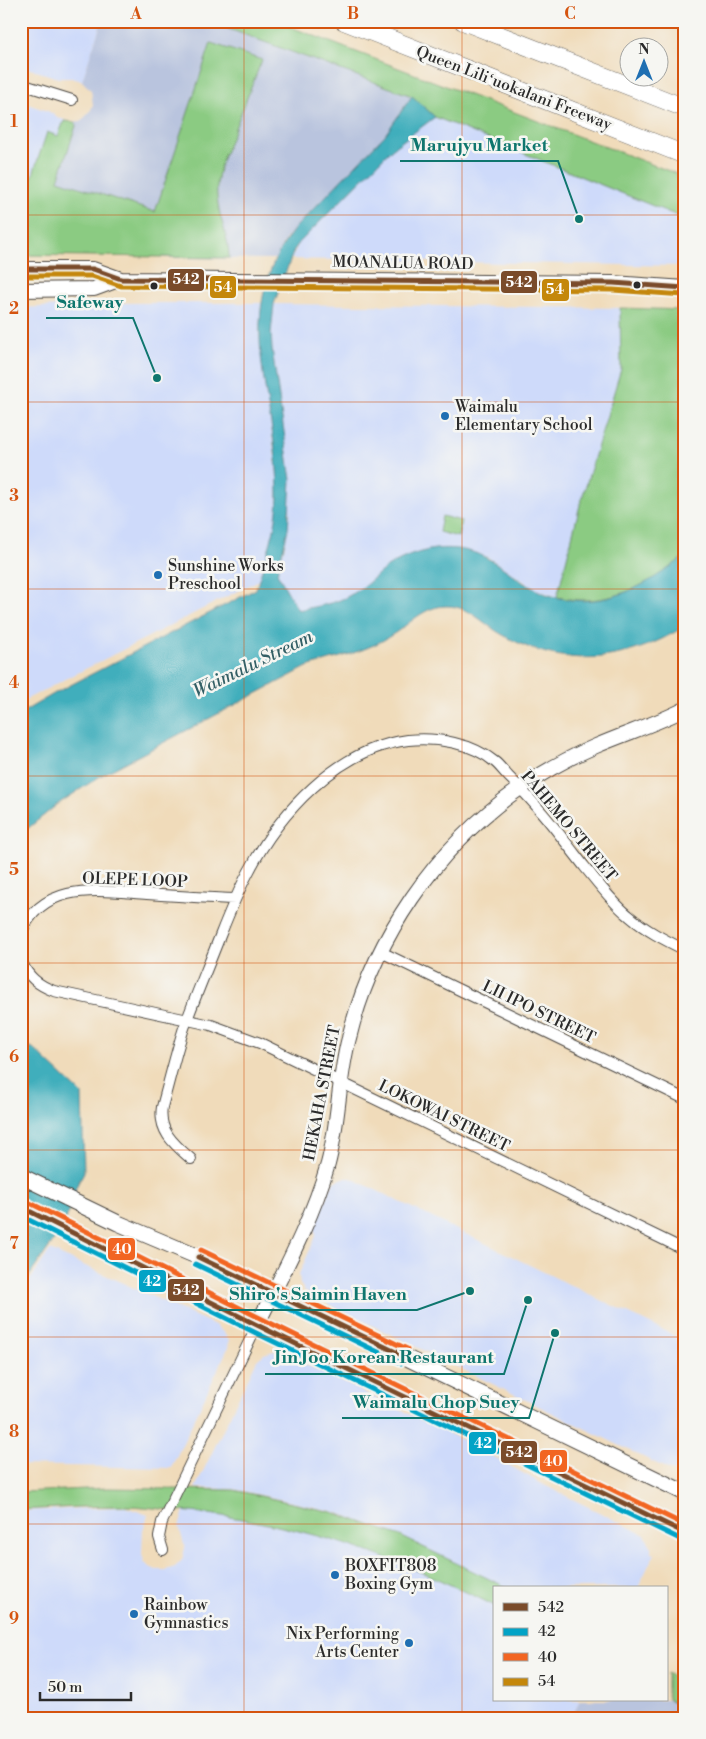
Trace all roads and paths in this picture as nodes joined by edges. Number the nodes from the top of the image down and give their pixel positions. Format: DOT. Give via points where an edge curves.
graph roads {
  1 [pos="344,21"];
  2 [pos="463,21"];
  3 [pos="21,84"];
  4 [pos="72,100"];
  5 [pos="685,108"];
  6 [pos="685,155"];
  7 [pos="21,269"];
  8 [pos="121,279"];
  9 [pos="685,288"];
  10 [pos="21,290"];
  11 [pos="685,709"];
  12 [pos="520,788"];
  13 [pos="235,900"];
  14 [pos="21,933"];
  15 [pos="685,950"];
  16 [pos="381,952"];
  17 [pos="21,961"];
  18 [pos="187,1019"];
  19 [pos="340,1083"];
  20 [pos="685,1099"];
  21 [pos="191,1159"];
  22 [pos="21,1176"];
  23 [pos="21,1207"];
  24 [pos="685,1250"];
  25 [pos="273,1292"];
  26 [pos="257,1325"];
  27 [pos="685,1493"];
  28 [pos="683,1528"];
  29 [pos="164,1550"];
  1 -- 6 [label="highway, Queen Liliʻuokalani Freeway"];
  2 -- 5 [label="highway"];
  3 -- 4 [label="street"];
  7 -- 8 [label="street, MOANALUA ROAD" via="93,269"];
  8 -- 9 [label="street, MOANALUA ROAD" via="613,284"];
  8 -- 10 [label="street, MOANALUA ROAD" via="94,289"];
  11 -- 12 [label="street, HEKAHA STREET" via="582,752"];
  12 -- 13 [label="street, PAHEMO STREET" via="495,762 462,745 415,739 380,746 341,766 296,805 261,850"];
  12 -- 15 [label="street, PAHEMO STREET" via="620,909 650,931"];
  12 -- 16 [label="street, HEKAHA STREET" via="474,826 438,863 402,913"];
  13 -- 14 [label="street, OLEPE LOOP" via="92,890 75,892 44,904 30,917"];
  13 -- 18 [label="street, PAHEMO STREET"];
  16 -- 19 [label="street, HEKAHA STREET" via="353,1021"];
  16 -- 20 [label="street, LII IPO STREET"];
  17 -- 18 [label="street" via="32,978 54,991"];
  18 -- 19 [label="street, LOKOWAI STREET" via="260,1043"];
  18 -- 21 [label="street, PAHEMO STREET" via="161,1119 169,1138"];
  19 -- 24 [label="street, LOKOWAI STREET"];
  19 -- 25 [label="street, HEKAHA STREET" via="328,1163 303,1229"];
  22 -- 25 [label="main road"];
  23 -- 26 [label="main road"];
  25 -- 26 [label="street, HEKAHA STREET"];
  25 -- 27 [label="main road"];
  26 -- 28 [label="main road"];
  26 -- 29 [label="street, HEKAHA STREET" via="162,1522 160,1537"];
}
